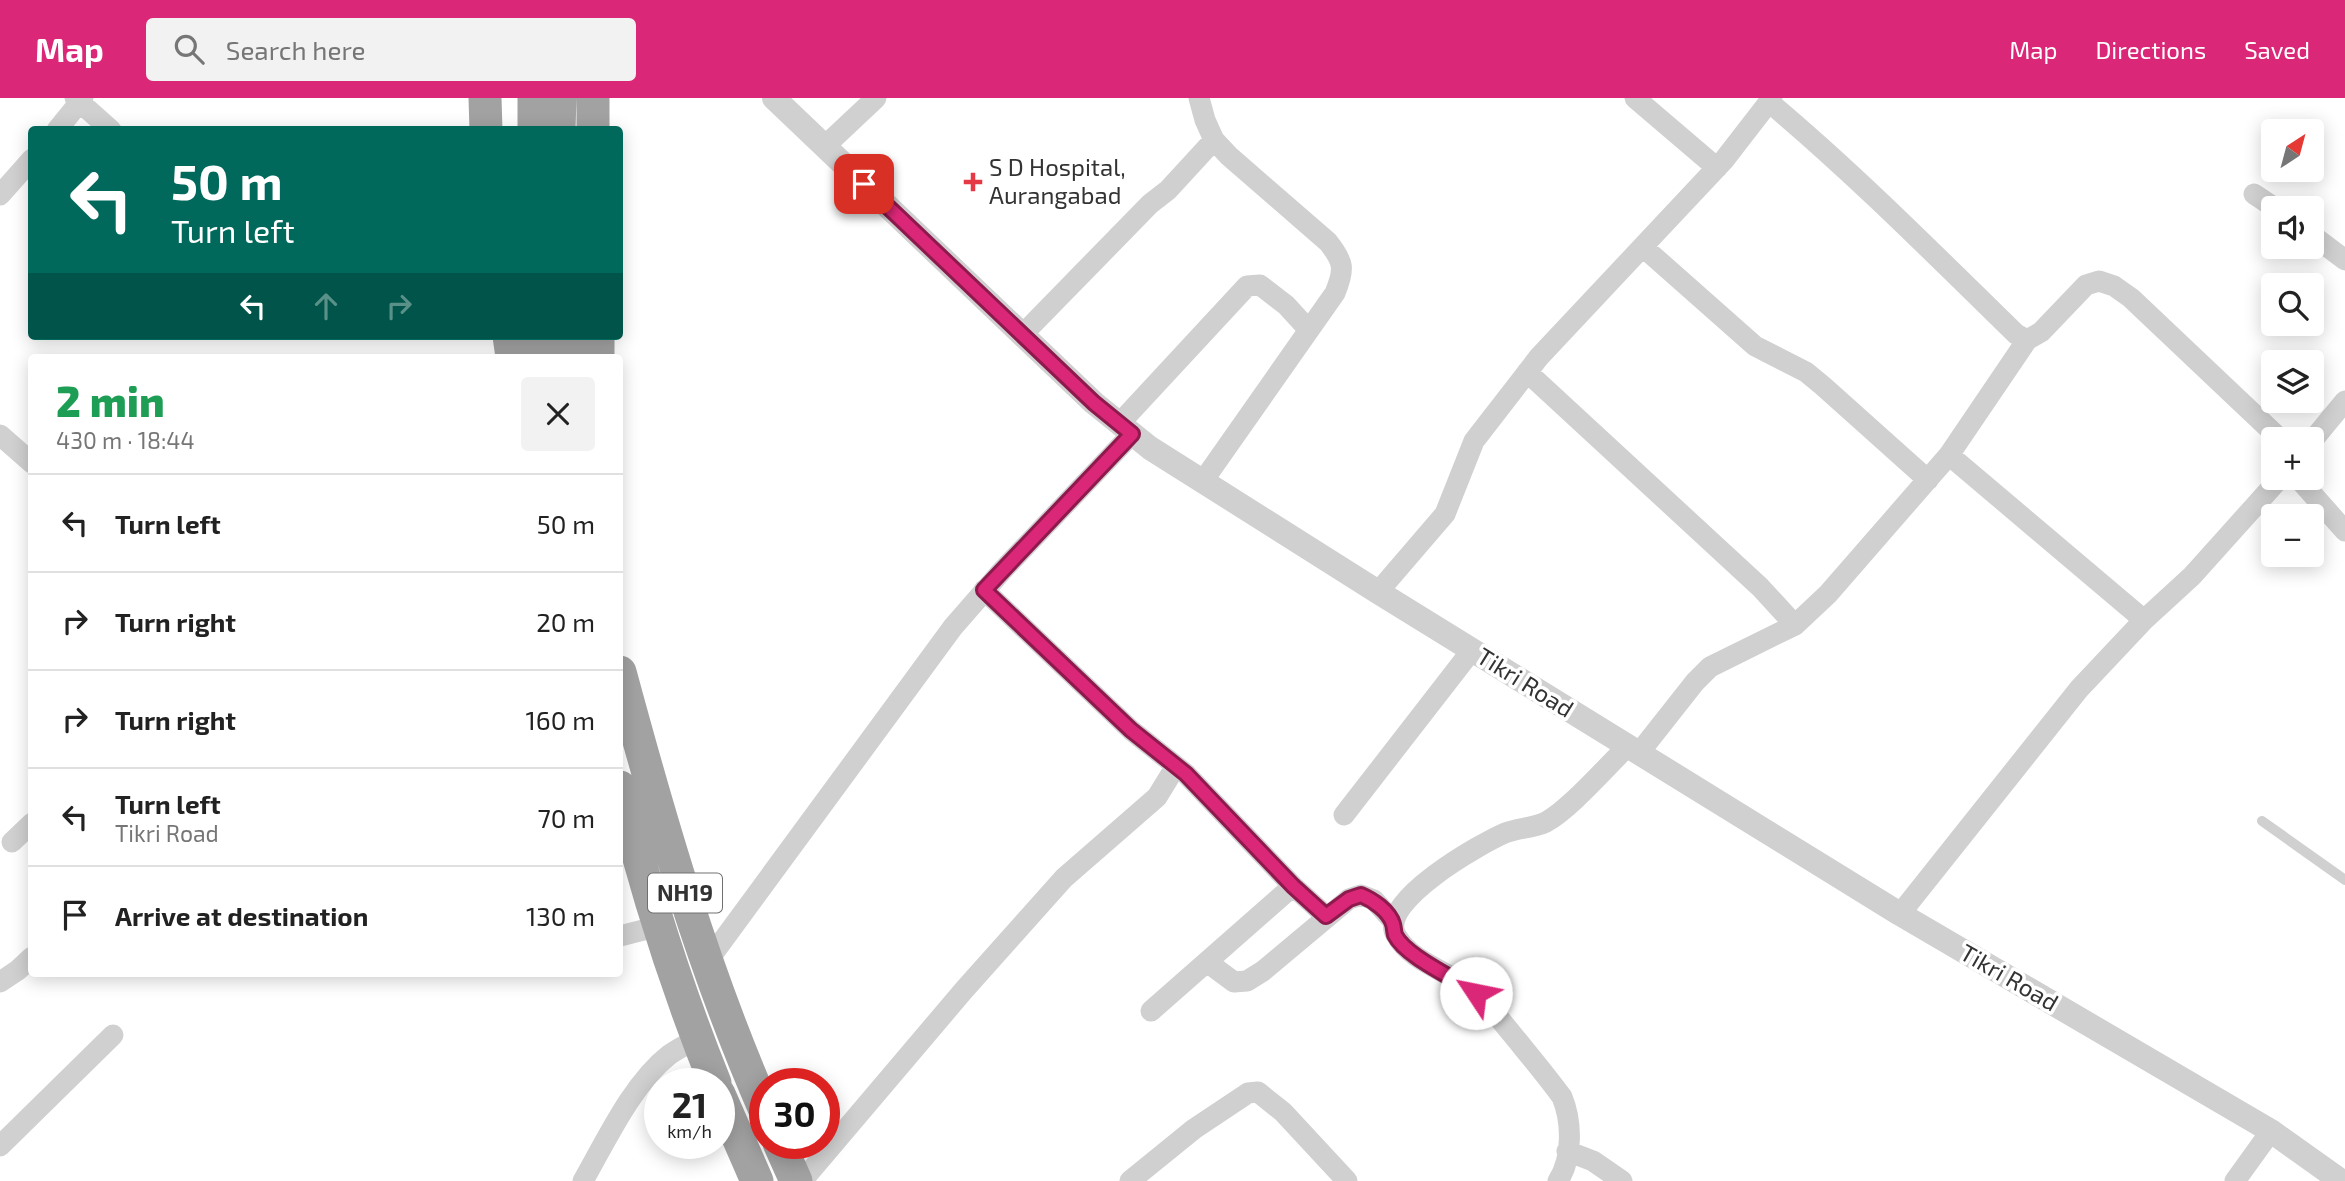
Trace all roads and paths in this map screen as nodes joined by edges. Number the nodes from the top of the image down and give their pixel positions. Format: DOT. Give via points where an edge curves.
graph roads {
  1 [pos="485,98"];
  2 [pos="534,98"];
  3 [pos="560,98"];
  4 [pos="593,98"];
  5 [pos="774,98"];
  6 [pos="876,98"];
  7 [pos="1199,98"];
  8 [pos="1634,98"];
  9 [pos="79,99"];
  10 [pos="1771,100"];
  11 [pos="60,126"];
  12 [pos="107,126"];
  13 [pos="486,126"];
  14 [pos="534,126"];
  15 [pos="559,126"];
  16 [pos="593,126"];
  17 [pos="1214,140"];
  18 [pos="825,146"];
  19 [pos="28,164"];
  20 [pos="1717,169"];
  21 [pos="2254,194"];
  22 [pos="0,195"];
  23 [pos="2261,199"];
  24 [pos="2324,244"];
  25 [pos="1643,247"];
  26 [pos="2345,260"];
  27 [pos="1308,329"];
  28 [pos="1023,334"];
  29 [pos="2027,340"];
  30 [pos="1527,372"];
  31 [pos="2345,401"];
  32 [pos="2267,427"];
  33 [pos="2324,427"];
  34 [pos="1126,429"];
  35 [pos="4,446"];
  36 [pos="1949,455"];
  37 [pos="28,461"];
  38 [pos="1928,480"];
  39 [pos="1203,481"];
  40 [pos="2269,490"];
  41 [pos="2309,490"];
  42 [pos="2345,531"];
  43 [pos="984,590"];
  44 [pos="1378,592"];
  45 [pos="2144,620"];
  46 [pos="1795,625"];
  47 [pos="1472,650"];
  48 [pos="623,682"];
  49 [pos="1634,749"];
  50 [pos="1176,766"];
  51 [pos="623,799"];
  52 [pos="1344,815"];
  53 [pos="2262,821"];
  54 [pos="28,826"];
  55 [pos="12,842"];
  56 [pos="2345,880"];
  57 [pos="1293,886"];
  58 [pos="1900,914"];
  59 [pos="1326,916"];
  60 [pos="1393,921"];
  61 [pos="659,926"];
  62 [pos="623,935"];
  63 [pos="28,961"];
  64 [pos="707,962"];
  65 [pos="1207,962"];
  66 [pos="0,982"];
  67 [pos="1151,1011"];
  68 [pos="113,1035"];
  69 [pos="697,1038"];
  70 [pos="709,1068"];
  71 [pos="749,1069"];
  72 [pos="735,1131"];
  73 [pos="2271,1131"];
  74 [pos="0,1146"];
  75 [pos="1567,1151"];
  76 [pos="786,1159"];
  77 [pos="583,1181"];
  78 [pos="757,1181"];
  79 [pos="796,1181"];
  80 [pos="802,1181"];
  81 [pos="1130,1181"];
  82 [pos="1347,1181"];
  83 [pos="1558,1181"];
  84 [pos="1622,1181"];
  85 [pos="2235,1181"];
  86 [pos="2341,1181"];
  1 -- 13 [label="highway"];
  2 -- 14 [label="highway"];
  3 -- 15 [label="highway"];
  4 -- 16 [label="highway"];
  5 -- 18 [label="street, Tikri Road"];
  6 -- 18 [label="street"];
  7 -- 17 [label="street"];
  8 -- 20 [label="street"];
  9 -- 11 [label="street"];
  9 -- 12 [label="street"];
  10 -- 20 [label="street"];
  10 -- 29 [label="street"];
  17 -- 27 [label="street" via="1339,256 1343,275"];
  17 -- 28 [label="street"];
  18 -- 28 [label="street, Tikri Road"];
  19 -- 22 [label="street"];
  20 -- 25 [label="street"];
  21 -- 23 [label="street"];
  24 -- 26 [label="street"];
  25 -- 30 [label="street"];
  25 -- 38 [label="street" via="1755,346 1806,372"];
  27 -- 34 [label="street" via="1260,285 1247,286"];
  27 -- 39 [label="street"];
  28 -- 34 [label="street, Tikri Road"];
  29 -- 32 [label="street" via="2086,285 2099,281 2114,286"];
  29 -- 36 [label="street"];
  30 -- 44 [label="street" via="1474,441 1445,514"];
  30 -- 46 [label="street" via="1760,587"];
  31 -- 33 [label="street"];
  34 -- 39 [label="street, Tikri Road"];
  34 -- 43 [label="street"];
  35 -- 37 [label="street"];
  36 -- 38 [label="street"];
  36 -- 45 [label="street"];
  38 -- 46 [label="street"];
  39 -- 44 [label="street, Tikri Road"];
  40 -- 45 [label="street" via="2192,576"];
  41 -- 42 [label="street"];
  43 -- 50 [label="street" via="1131,730"];
  43 -- 64 [label="street"];
  44 -- 47 [label="street, Tikri Road"];
  45 -- 58 [label="street" via="2052,720"];
  46 -- 49 [label="street" via="1710,667"];
  47 -- 49 [label="street, Tikri Road"];
  47 -- 52 [label="street"];
  48 -- 64 [label="highway, NH19"];
  49 -- 58 [label="street, Tikri Road"];
  49 -- 60 [label="street" via="1544,823 1489,840 1430,878"];
  50 -- 57 [label="street"];
  50 -- 80 [label="street" via="1157,797 1064,878"];
  51 -- 61 [label="highway, NH19"];
  53 -- 56 [label="lane"];
  54 -- 55 [label="street"];
  57 -- 59 [label="street"];
  57 -- 65 [label="street"];
  58 -- 73 [label="street, Tikri Road"];
  59 -- 60 [label="street" via="1361,895 1374,900"];
  59 -- 65 [label="street" via="1247,981 1234,982"];
  60 -- 75 [label="street" via="1395,934 1404,944 1476,993 1549,1078 1568,1111"];
  61 -- 62 [label="street"];
  61 -- 69 [label="highway, NH19"];
  63 -- 66 [label="street"];
  64 -- 71 [label="highway, NH19"];
  65 -- 67 [label="street"];
  68 -- 74 [label="street"];
  69 -- 70 [label="highway, NH19"];
  69 -- 77 [label="street" via="668,1055 645,1080"];
  72 -- 78 [label="highway"];
  73 -- 85 [label="street"];
  73 -- 86 [label="street, Tikri Road"];
  75 -- 83 [label="street"];
  75 -- 84 [label="street" via="1593,1161"];
  76 -- 79 [label="highway"];
  81 -- 82 [label="street" via="1203,1122 1248,1093 1258,1092 1283,1112"];
}
